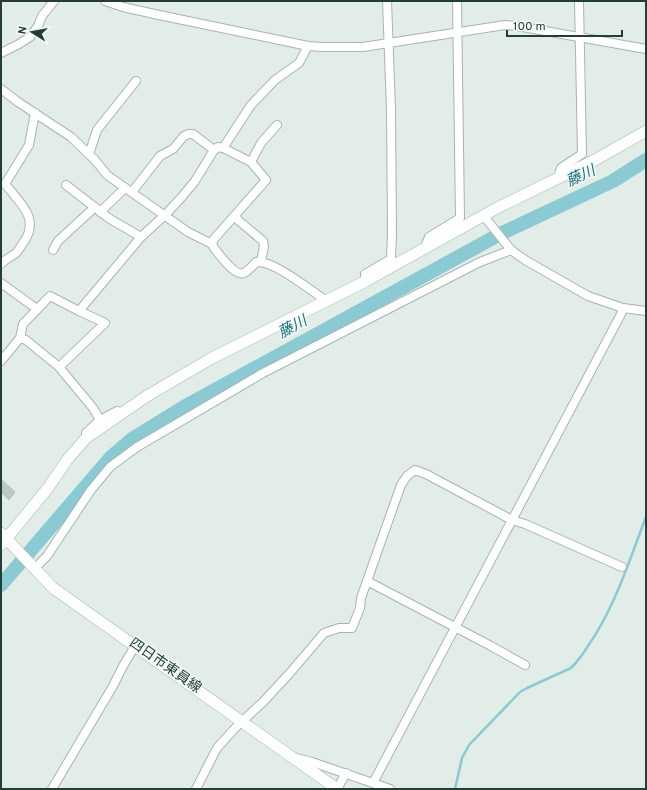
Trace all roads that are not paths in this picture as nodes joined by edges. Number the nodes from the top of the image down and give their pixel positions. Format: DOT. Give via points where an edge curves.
graph roads {
  1 [pos="54,1"];
  2 [pos="387,1"];
  3 [pos="457,1"];
  4 [pos="579,1"];
  5 [pos="107,2"];
  6 [pos="458,32"];
  7 [pos="580,36"];
  8 [pos="390,42"];
  9 [pos="308,46"];
  10 [pos="646,48"];
  11 [pos="1,54"];
  12 [pos="136,81"];
  13 [pos="1,89"];
  14 [pos="35,113"];
  15 [pos="277,126"];
  16 [pos="646,131"];
  17 [pos="223,148"];
  18 [pos="214,150"];
  19 [pos="89,154"];
  20 [pos="251,162"];
  21 [pos="558,177"];
  22 [pos="66,185"];
  23 [pos="125,188"];
  24 [pos="132,192"];
  25 [pos="98,210"];
  26 [pos="165,215"];
  27 [pos="235,216"];
  28 [pos="486,218"];
  29 [pos="141,237"];
  30 [pos="212,244"];
  31 [pos="509,248"];
  32 [pos="424,249"];
  33 [pos="53,250"];
  34 [pos="261,262"];
  35 [pos="1,264"];
  36 [pos="366,281"];
  37 [pos="1,283"];
  38 [pos="324,302"];
  39 [pos="623,308"];
  40 [pos="37,309"];
  41 [pos="79,311"];
  42 [pos="646,311"];
  43 [pos="20,338"];
  44 [pos="1,361"];
  45 [pos="59,367"];
  46 [pos="125,412"];
  47 [pos="100,420"];
  48 [pos="86,438"];
  49 [pos="512,520"];
  50 [pos="3,539"];
  51 [pos="32,566"];
  52 [pos="622,567"];
  53 [pos="367,581"];
  54 [pos="455,628"];
  55 [pos="135,646"];
  56 [pos="525,665"];
  57 [pos="242,721"];
  58 [pos="293,758"];
  59 [pos="346,773"];
  60 [pos="373,783"];
  61 [pos="52,789"];
  62 [pos="196,789"];
  63 [pos="337,789"];
  64 [pos="390,789"];
  1 -- 11 [label="street" via="30,37"];
  2 -- 8 [label="street"];
  3 -- 6 [label="street"];
  4 -- 7 [label="street"];
  5 -- 9 [label="street"];
  6 -- 7 [label="street" via="505,25"];
  6 -- 8 [label="street"];
  6 -- 32 [label="street" via="460,218 429,237"];
  7 -- 10 [label="street"];
  7 -- 21 [label="street" via="582,154 561,168"];
  8 -- 9 [label="street" via="363,47"];
  8 -- 36 [label="street" via="390,259 365,274"];
  9 -- 17 [label="street" via="299,63 275,80 251,105"];
  12 -- 19 [label="street" via="97,130"];
  13 -- 14 [label="street"];
  14 -- 19 [label="street" via="71,137"];
  14 -- 35 [label="street" via="29,145 5,184 28,214 31,222 28,236 16,253"];
  15 -- 20 [label="street" via="262,143"];
  16 -- 21 [label="street" via="595,160"];
  17 -- 18 [label="street" via="218,147"];
  17 -- 20 [label="street"];
  18 -- 24 [label="street" via="192,134 184,136 173,149 160,156"];
  18 -- 26 [label="street" via="195,181"];
  19 -- 23 [label="street" via="107,175"];
  20 -- 27 [label="street" via="266,180"];
  21 -- 28 [label="street"];
  22 -- 25 [label="street"];
  23 -- 24 [label="street"];
  23 -- 25 [label="street"];
  24 -- 26 [label="street"];
  25 -- 29 [label="street"];
  25 -- 33 [label="street" via="58,241"];
  26 -- 29 [label="street"];
  26 -- 30 [label="street" via="188,232"];
  27 -- 30 [label="street"];
  27 -- 34 [label="street" via="262,241 264,246"];
  28 -- 31 [label="street"];
  28 -- 32 [label="street"];
  29 -- 41 [label="street"];
  30 -- 34 [label="street" via="239,274 244,273 256,262"];
  31 -- 39 [label="street" via="588,296"];
  31 -- 51 [label="street" via="262,373 137,447 110,467 90,490 47,556"];
  32 -- 36 [label="street"];
  34 -- 38 [label="street" via="280,269 321,297"];
  36 -- 38 [label="street"];
  37 -- 40 [label="street"];
  38 -- 46 [label="street" via="212,358"];
  39 -- 42 [label="street"];
  39 -- 49 [label="street"];
  40 -- 41 [label="street" via="50,296"];
  40 -- 43 [label="street" via="23,324"];
  41 -- 45 [label="street" via="105,323"];
  43 -- 44 [label="street"];
  43 -- 45 [label="street"];
  45 -- 47 [label="street"];
  46 -- 47 [label="street" via="117,411"];
  46 -- 48 [label="street"];
  47 -- 48 [label="street" via="86,433"];
  48 -- 50 [label="street" via="48,488"];
  49 -- 52 [label="street"];
  49 -- 53 [label="street" via="415,470 401,485"];
  49 -- 54 [label="street"];
  50 -- 51 [label="street, 四日市東員線"];
  51 -- 55 [label="street, 四日市東員線" via="53,588"];
  53 -- 54 [label="street"];
  53 -- 57 [label="street" via="352,628 339,628 324,633 263,702"];
  54 -- 56 [label="street"];
  54 -- 60 [label="street"];
  55 -- 57 [label="street, 四日市東員線"];
  55 -- 61 [label="street"];
  57 -- 58 [label="street, 四日市東員線"];
  57 -- 62 [label="street" via="217,748"];
  58 -- 59 [label="street"];
  58 -- 63 [label="street, 四日市東員線"];
  59 -- 60 [label="street"];
  59 -- 63 [label="street"];
  60 -- 64 [label="street"];
}
